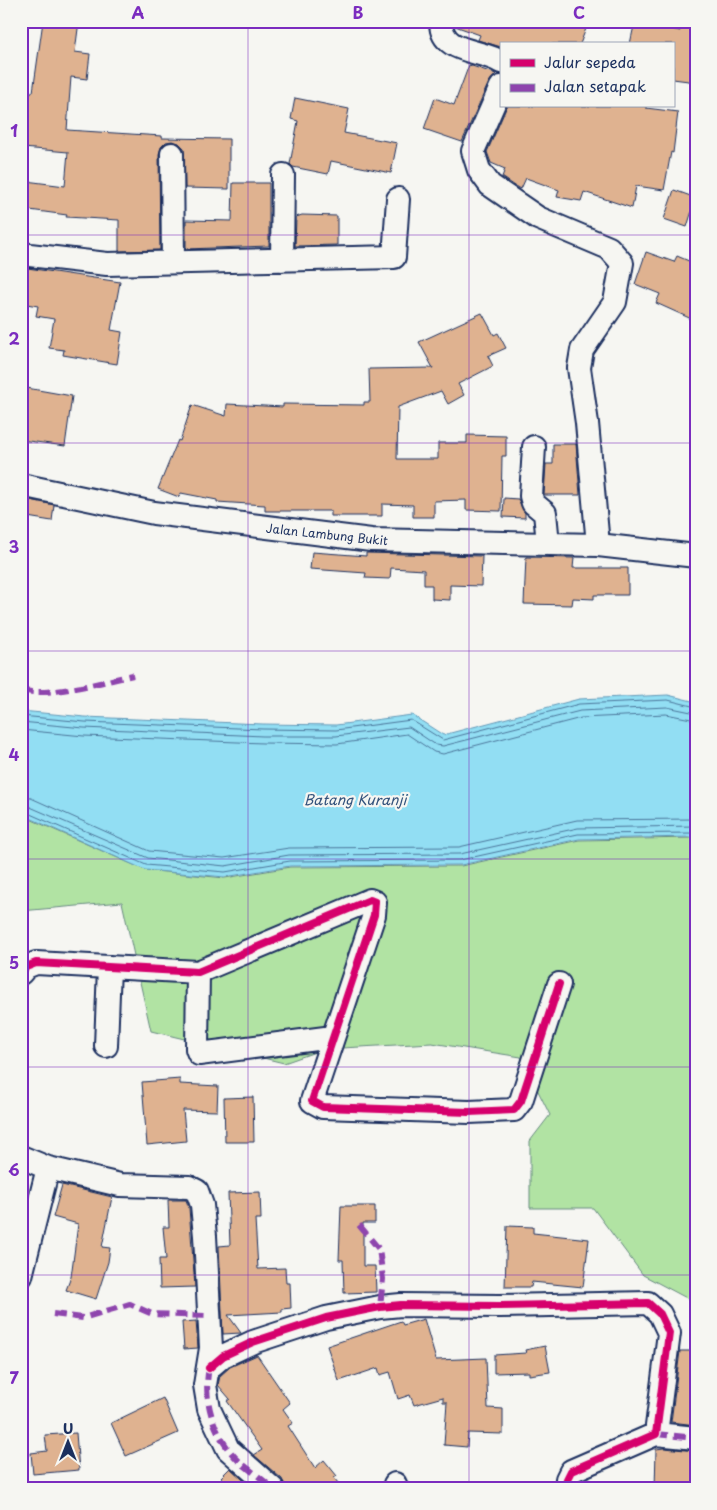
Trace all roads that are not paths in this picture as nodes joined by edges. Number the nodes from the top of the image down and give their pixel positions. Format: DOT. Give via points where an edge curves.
graph roads {
  1 [pos="440,21"];
  2 [pos="500,62"];
  3 [pos="500,89"];
  4 [pos="172,154"];
  5 [pos="283,175"];
  6 [pos="398,199"];
  7 [pos="21,254"];
  8 [pos="282,260"];
  9 [pos="173,262"];
  10 [pos="534,446"];
  11 [pos="21,485"];
  12 [pos="548,543"];
  13 [pos="598,545"];
  14 [pos="696,556"];
  15 [pos="110,967"];
  16 [pos="198,972"];
  17 [pos="21,974"];
  18 [pos="559,984"];
  19 [pos="333,1037"];
  20 [pos="106,1046"];
  21 [pos="21,1157"];
  22 [pos="48,1168"];
  23 [pos="21,1276"];
  24 [pos="209,1368"];
  25 [pos="656,1434"];
  26 [pos="696,1438"];
  27 [pos="273,1489"];
  28 [pos="566,1489"];
  1 -- 2 [label="street" via="440,29 450,43"];
  3 -- 13 [label="street" via="473,151 479,170 490,185 538,218 610,248 622,263 615,302 582,350 579,368 588,423"];
  4 -- 9 [label="street"];
  5 -- 8 [label="street"];
  6 -- 8 [label="street" via="394,257"];
  7 -- 9 [label="street" via="107,264"];
  8 -- 9 [label="street"];
  10 -- 12 [label="street" via="531,496 545,513"];
  11 -- 12 [label="street, Jalan Lambung Bukit" via="154,513 362,539"];
  12 -- 13 [label="street, Jalan Lambung Bukit"];
  13 -- 14 [label="street, Jalan Lambung Bukit"];
  15 -- 16 [label="street"];
  15 -- 17 [label="street" via="36,963"];
  15 -- 20 [label="street"];
  16 -- 19 [label="street" via="197,1049 200,1054"];
  16 -- 19 [label="street" via="370,900 375,902 374,915"];
  18 -- 19 [label="street" via="522,1101 514,1110 323,1108 312,1101"];
  21 -- 22 [label="street"];
  22 -- 23 [label="street"];
  22 -- 24 [label="street" via="120,1185 189,1187 197,1191 205,1236 211,1348"];
  24 -- 25 [label="street" via="223,1356 253,1342 326,1318 380,1307 648,1303 660,1314 669,1333"];
  24 -- 27 [label="street" via="205,1385 220,1436 240,1462"];
  25 -- 26 [label="street"];
  25 -- 28 [label="street" via="571,1471"];
}
